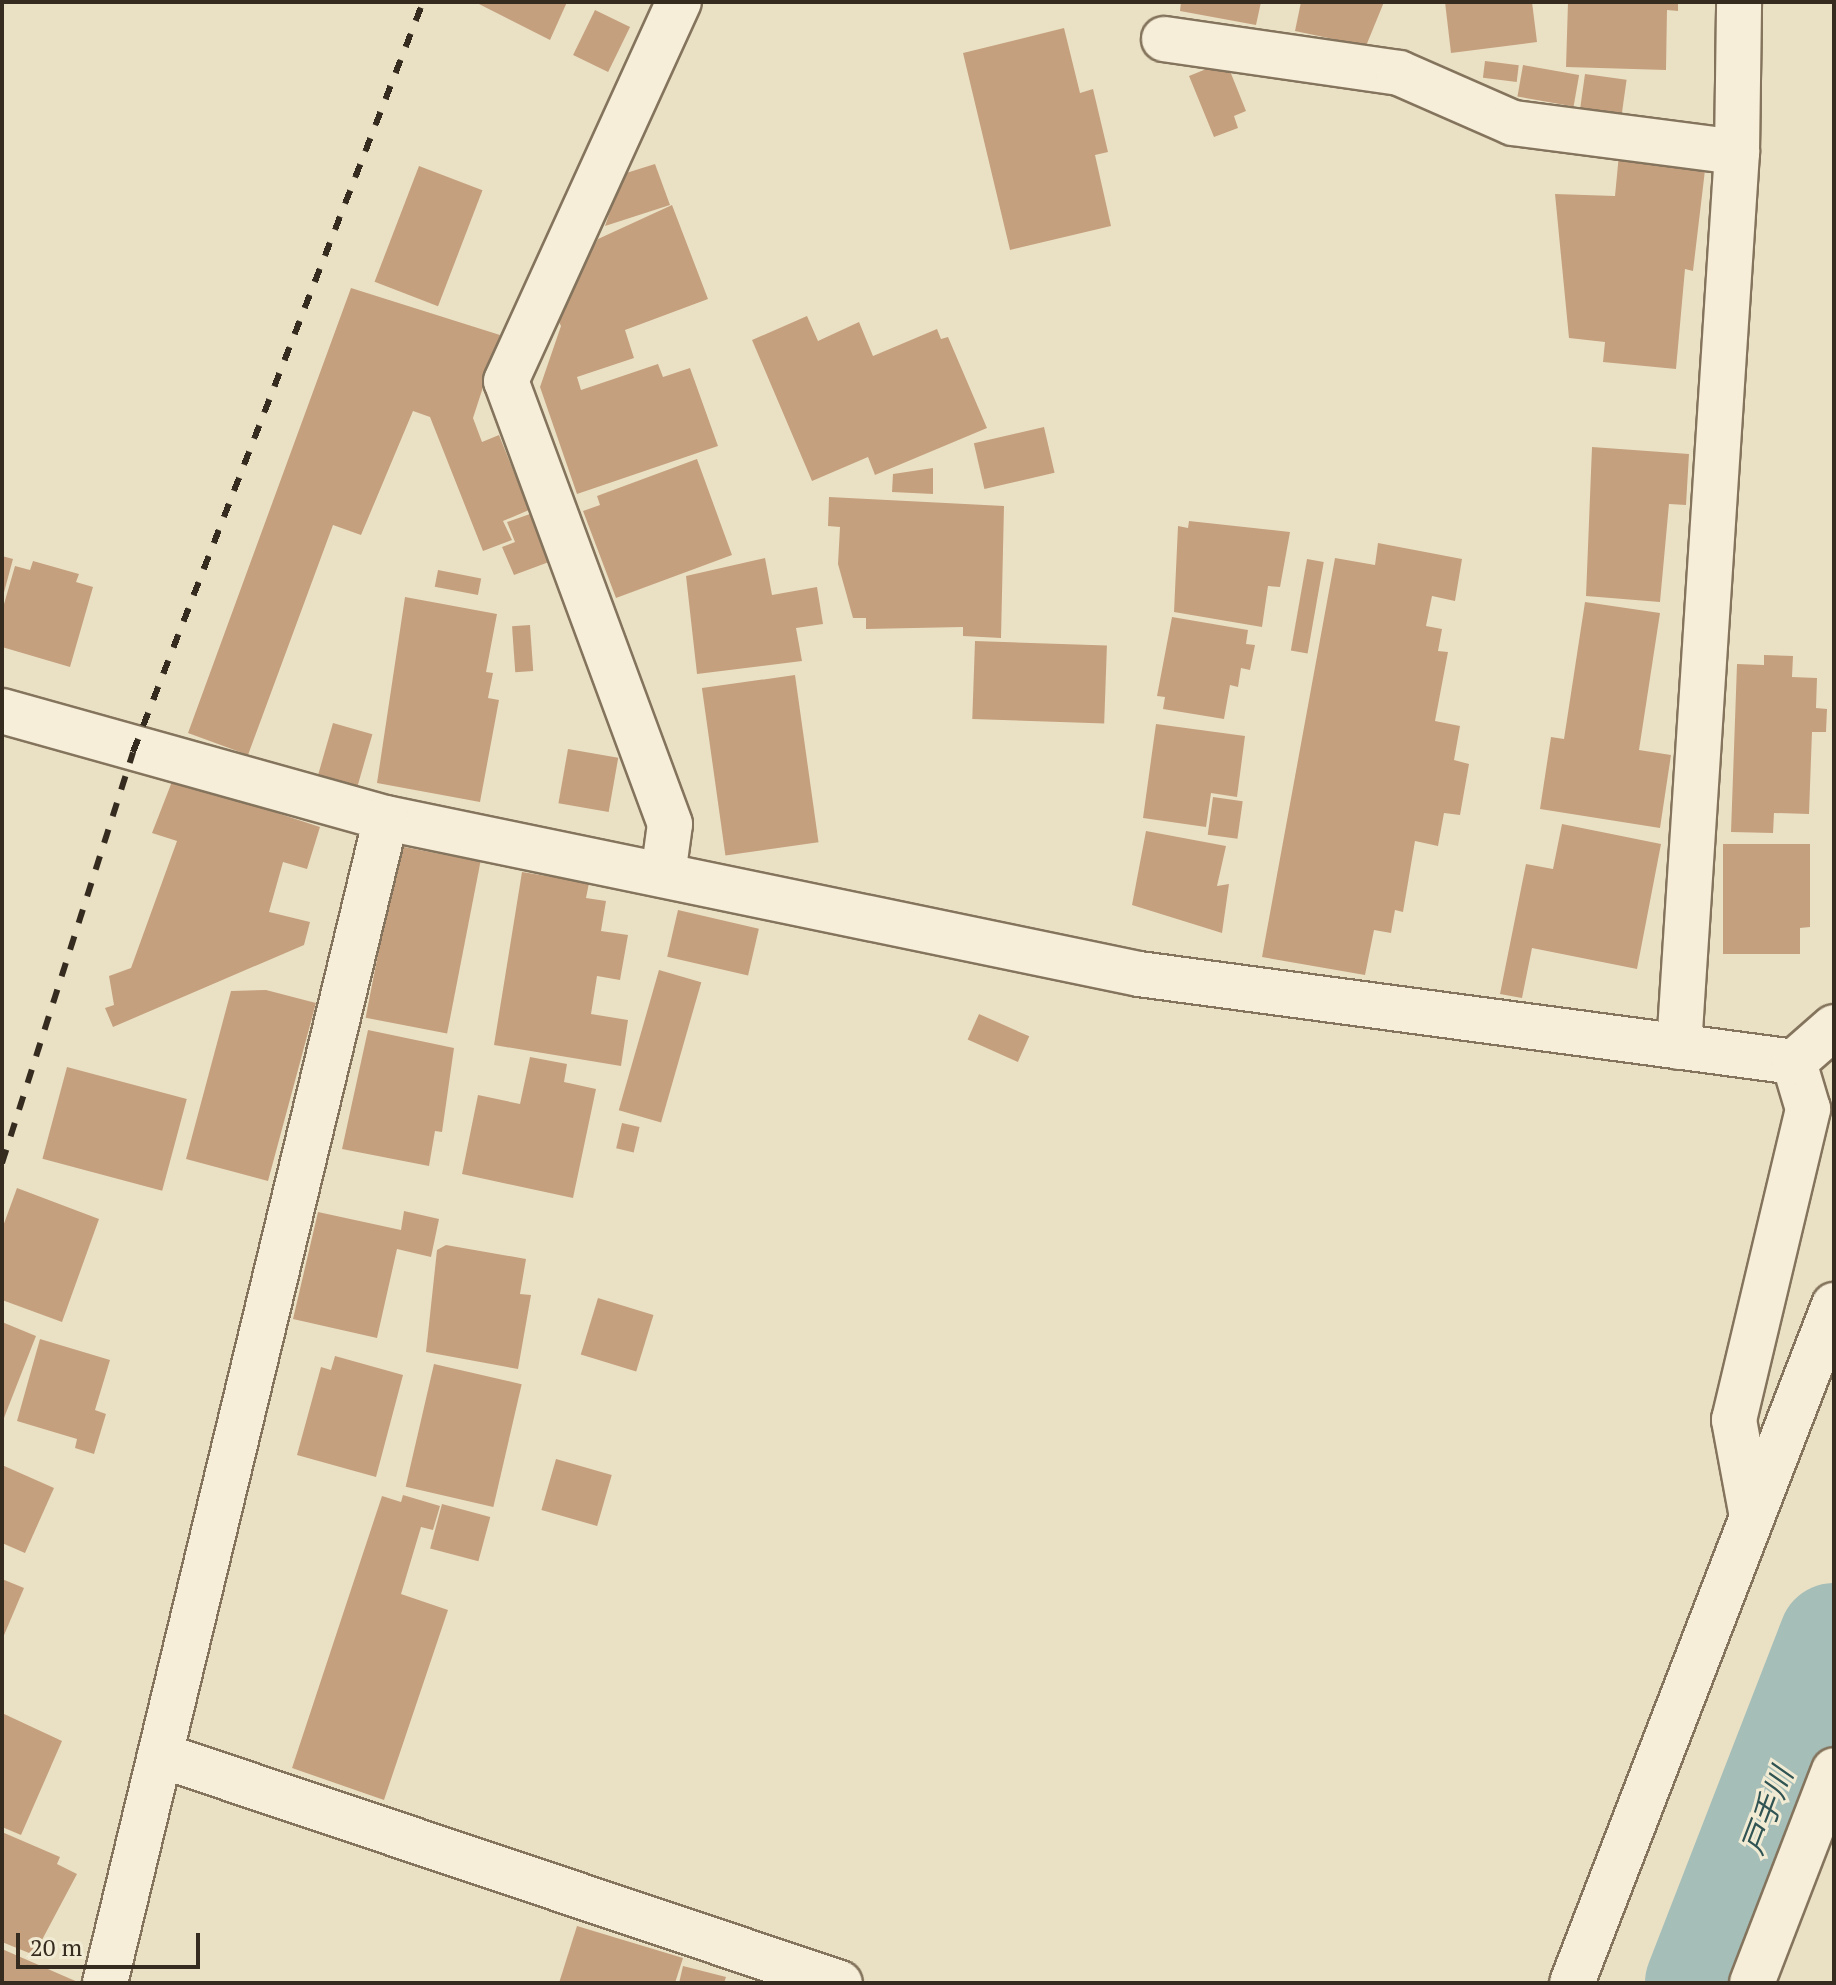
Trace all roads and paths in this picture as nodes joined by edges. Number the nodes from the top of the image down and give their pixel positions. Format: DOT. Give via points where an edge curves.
graph roads {
  1 [pos="679,2"];
  2 [pos="1739,2"];
  3 [pos="1164,39"];
  4 [pos="1737,152"];
  5 [pos="2,711"];
  6 [pos="386,818"];
  7 [pos="663,875"];
  8 [pos="1834,1027"];
  9 [pos="1679,1047"];
  10 [pos="1794,1062"];
  11 [pos="1834,1305"];
  12 [pos="1752,1517"];
  13 [pos="160,1755"];
  14 [pos="1834,1770"];
  15 [pos="105,1983"];
  16 [pos="840,1983"];
  17 [pos="1572,1983"];
  18 [pos="1752,1983"];
  1 -- 7 [label="street" via="506,381 670,824"];
  2 -- 4 [label="street"];
  3 -- 4 [label="street" via="1399,73 1513,123"];
  4 -- 9 [label="street"];
  5 -- 6 [label="street"];
  6 -- 7 [label="street"];
  6 -- 13 [label="street"];
  7 -- 9 [label="street" via="1139,974"];
  8 -- 10 [label="street"];
  9 -- 10 [label="street"];
  10 -- 12 [label="street" via="1808,1109 1734,1420"];
  11 -- 12 [label="street"];
  12 -- 17 [label="street"];
  13 -- 15 [label="street"];
  13 -- 16 [label="street"];
  14 -- 18 [label="street"];
}
